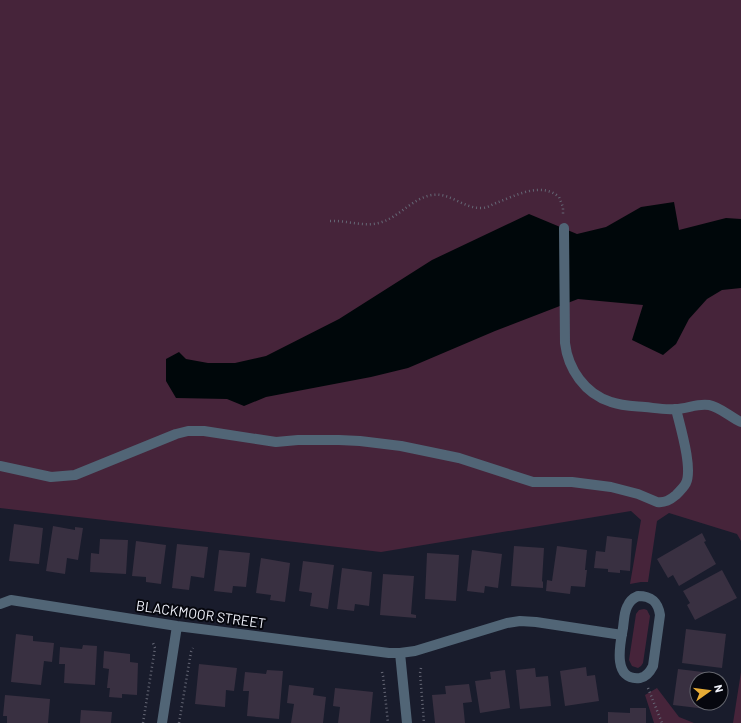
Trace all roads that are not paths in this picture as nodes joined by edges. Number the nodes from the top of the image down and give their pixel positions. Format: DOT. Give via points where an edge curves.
graph roads {
  1 [pos="564,228"];
  2 [pos="676,409"];
  3 [pos="741,422"];
  4 [pos="0,466"];
  5 [pos="0,604"];
  6 [pos="176,626"];
  7 [pos="622,635"];
  8 [pos="400,653"];
  9 [pos="162,723"];
  10 [pos="407,723"];
  1 -- 2 [label="street" via="564,327 568,360 572,369 585,386 610,402"];
  2 -- 3 [label="street" via="707,404"];
  2 -- 4 [label="street" via="684,440 688,475 678,493 666,502 611,487 572,482 533,482 459,458 401,446 353,441 276,442 204,431 176,434 84,472 66,476 51,477"];
  5 -- 6 [label="street, BLACKMOOR STREET" via="11,600"];
  6 -- 8 [label="street, BLACKMOOR STREET" via="383,653"];
  6 -- 9 [label="street"];
  7 -- 7 [label="street" via="619,659 622,668 630,677 643,678 651,671 654,661 660,615 659,607 654,601 642,596 632,600 626,611"];
  7 -- 8 [label="street, BLACKMOOR STREET" via="520,621"];
  8 -- 10 [label="street"];
}
